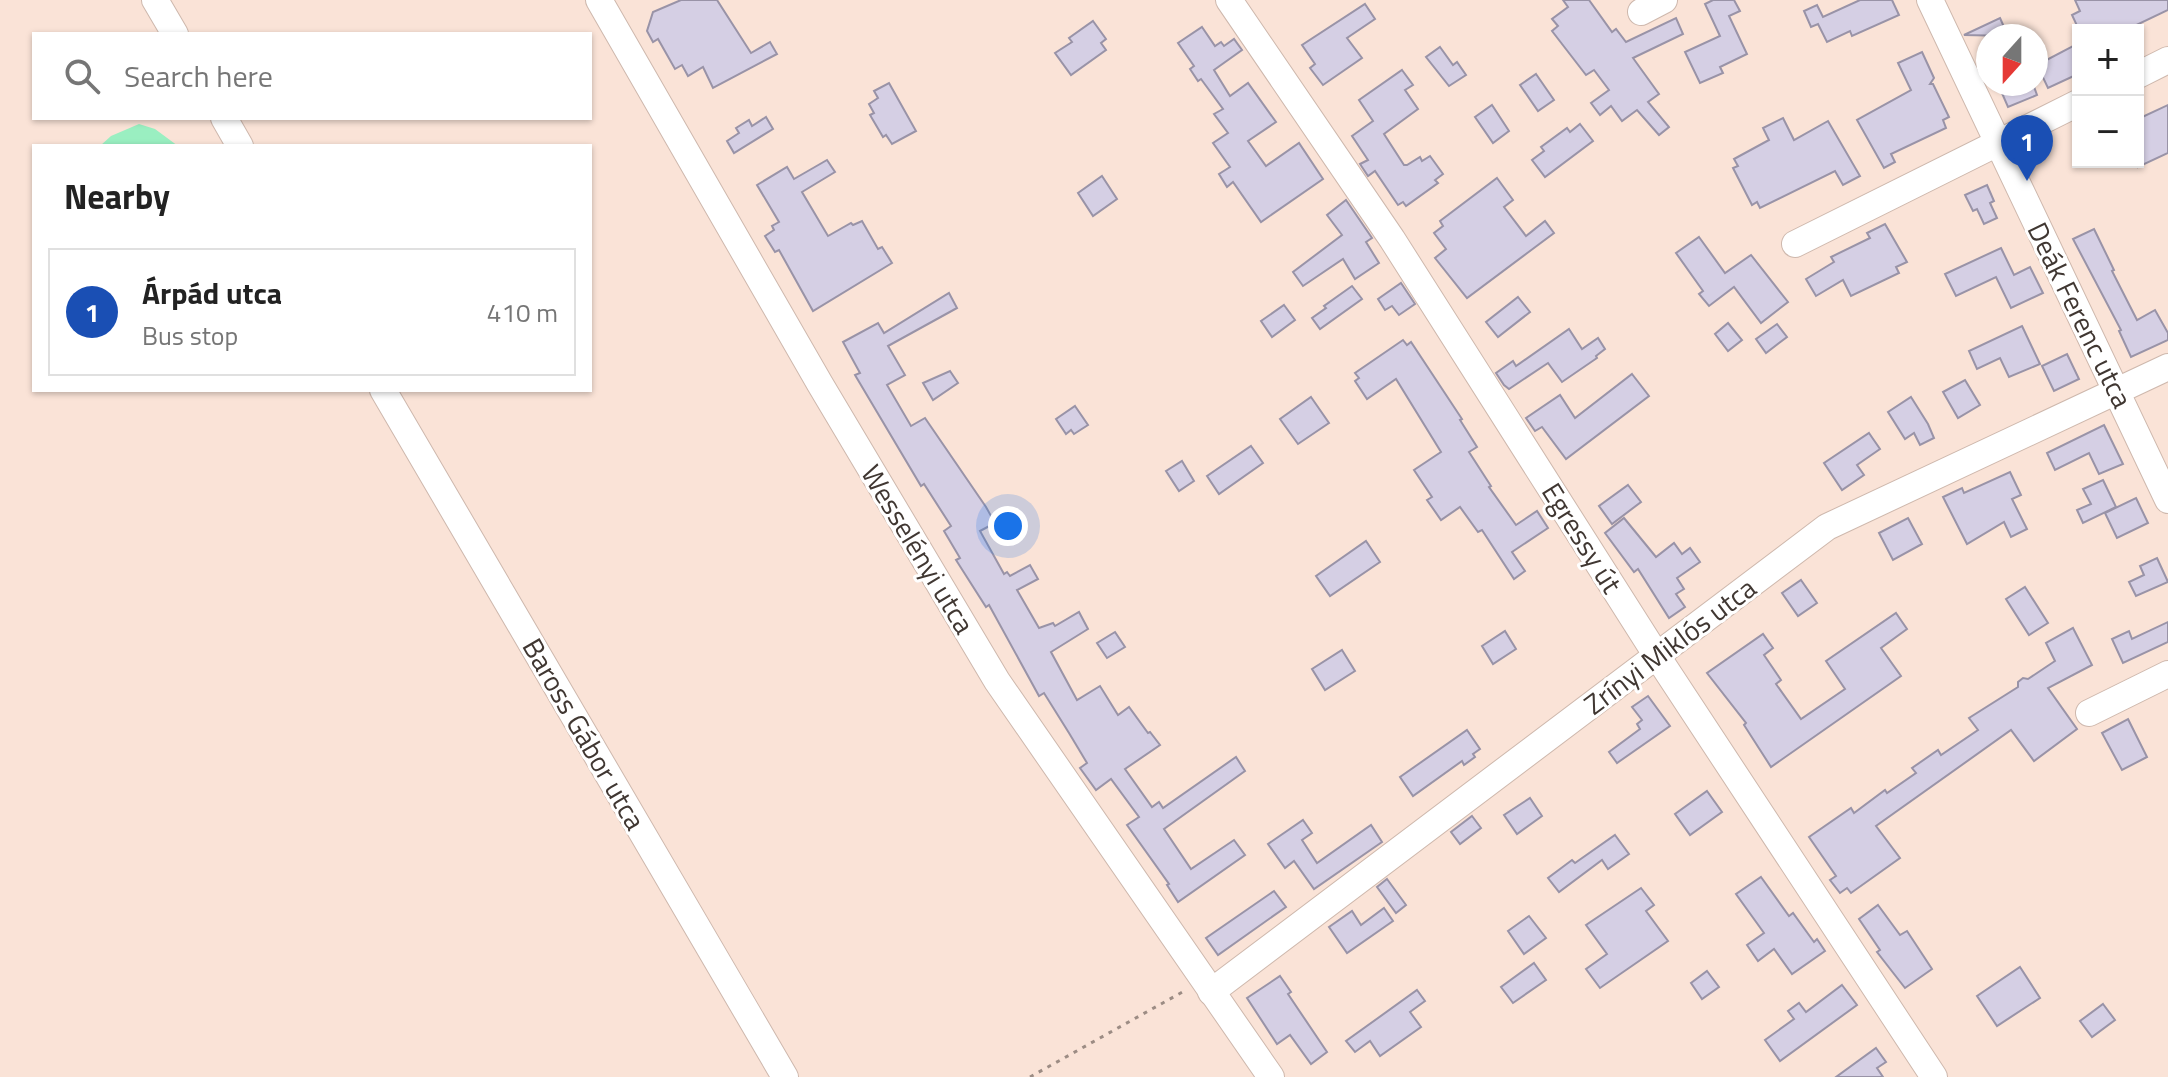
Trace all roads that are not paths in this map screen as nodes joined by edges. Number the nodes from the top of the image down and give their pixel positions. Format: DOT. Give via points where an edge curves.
graph roads {
  1 [pos="155,0"];
  2 [pos="599,0"];
  3 [pos="1229,0"];
  4 [pos="1664,0"];
  5 [pos="1930,0"];
  6 [pos="1641,12"];
  7 [pos="174,32"];
  8 [pos="2168,60"];
  9 [pos="2144,72"];
  10 [pos="2072,106"];
  11 [pos="225,120"];
  12 [pos="1997,142"];
  13 [pos="239,144"];
  14 [pos="1795,244"];
  15 [pos="2168,367"];
  16 [pos="2116,391"];
  17 [pos="384,392"];
  18 [pos="2168,500"];
  19 [pos="1657,656"];
  20 [pos="2168,674"];
  21 [pos="2089,713"];
  22 [pos="1207,986"];
  23 [pos="785,1077"];
  24 [pos="1271,1077"];
  25 [pos="1934,1077"];
  1 -- 7 [label="street"];
  2 -- 22 [label="street, Wesselényi utca" via="997,681"];
  3 -- 19 [label="street, Egressy út" via="1392,239"];
  4 -- 6 [label="street"];
  5 -- 12 [label="street, Deák Ferenc utca"];
  8 -- 9 [label="street"];
  10 -- 12 [label="street"];
  11 -- 13 [label="street"];
  12 -- 14 [label="street"];
  12 -- 16 [label="street, Deák Ferenc utca"];
  15 -- 16 [label="street, Zrínyi Miklós utca"];
  16 -- 18 [label="street, Deák Ferenc utca"];
  16 -- 19 [label="street, Zrínyi Miklós utca" via="1827,527"];
  17 -- 23 [label="street, Baross Gábor utca"];
  19 -- 22 [label="street, Zrínyi Miklós utca"];
  19 -- 25 [label="street, Egressy út"];
  20 -- 21 [label="street"];
  22 -- 24 [label="street, Wesselényi utca"];
}
